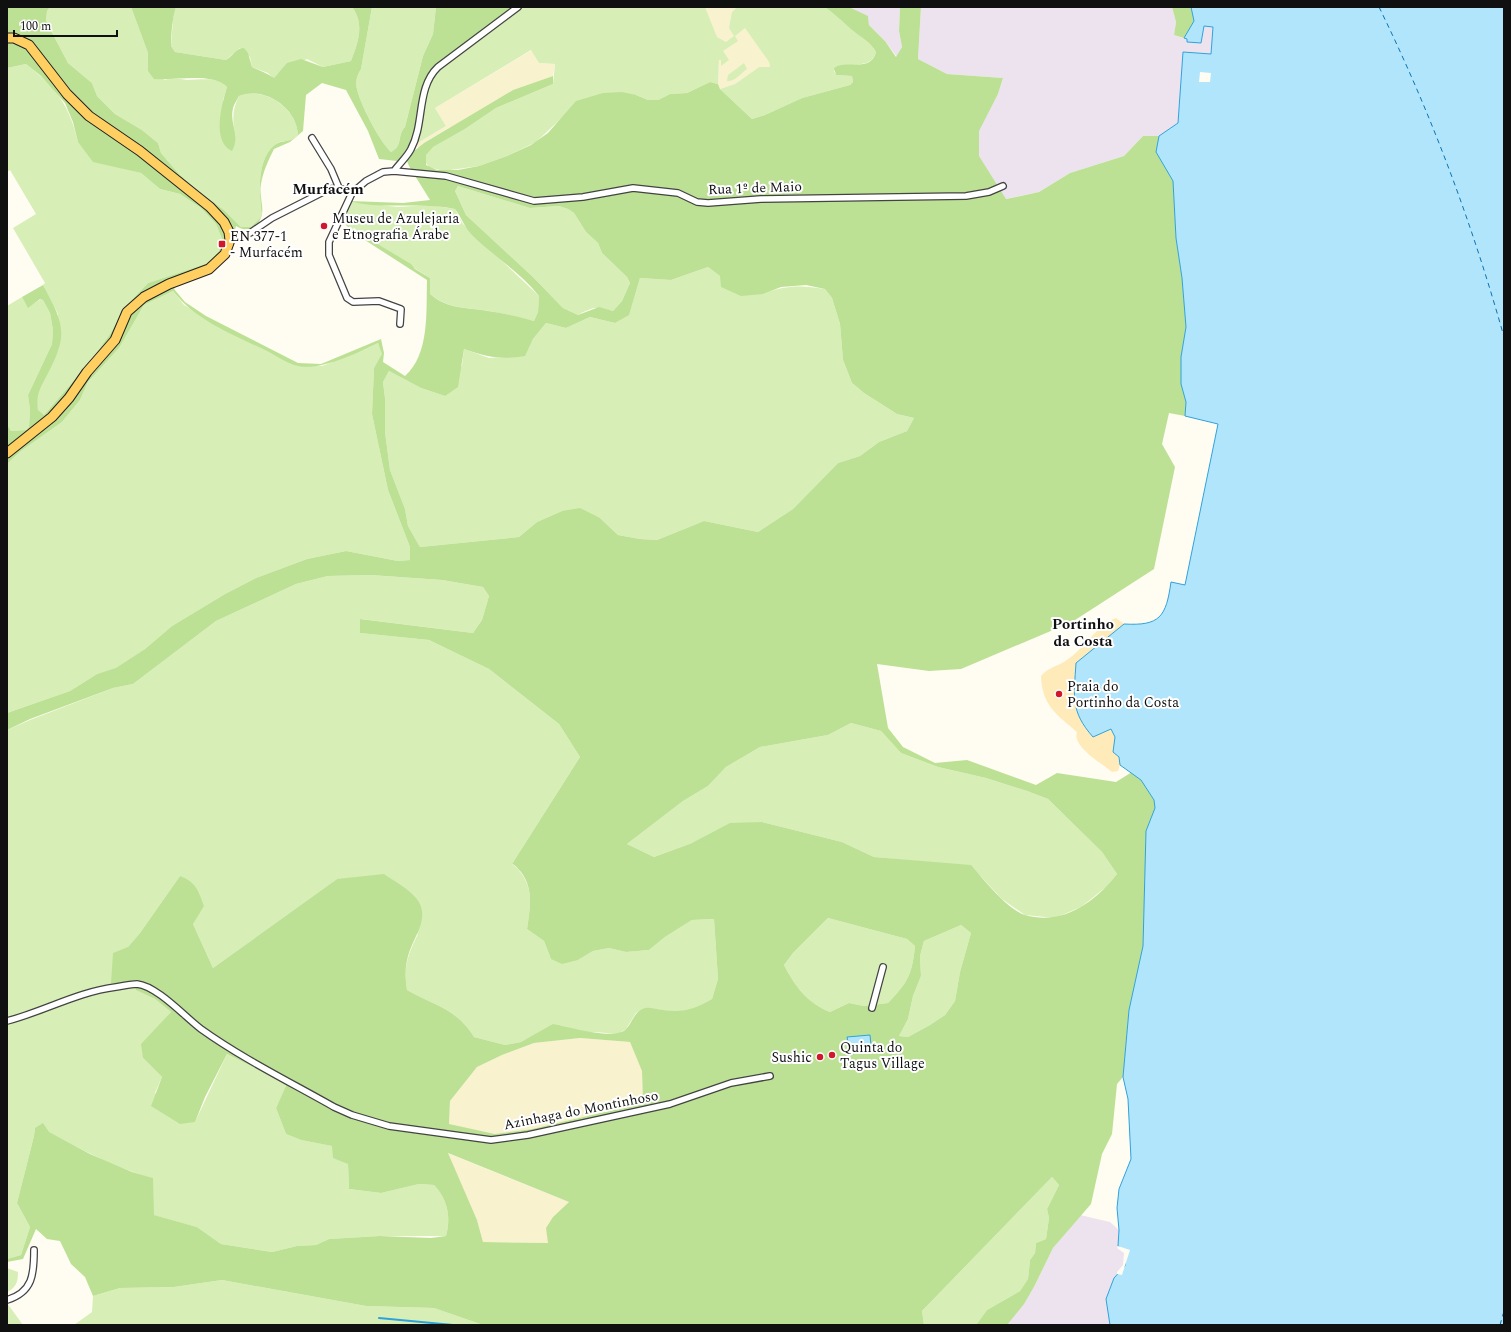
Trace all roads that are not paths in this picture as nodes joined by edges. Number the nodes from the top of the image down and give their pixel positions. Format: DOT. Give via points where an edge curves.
graph roads {
  1 [pos="518,7"];
  2 [pos="7,38"];
  3 [pos="312,138"];
  4 [pos="394,171"];
  5 [pos="1003,186"];
  6 [pos="339,188"];
  7 [pos="352,193"];
  8 [pos="230,240"];
  9 [pos="400,324"];
  10 [pos="7,453"];
  11 [pos="883,967"];
  12 [pos="872,1008"];
  13 [pos="7,1021"];
  14 [pos="770,1076"];
  15 [pos="34,1250"];
  16 [pos="7,1300"];
  1 -- 4 [label="street" via="438,66 431,74 411,149"];
  2 -- 8 [label="main road" via="14,38 29,45 67,94 88,116 140,151 210,206 224,222"];
  3 -- 6 [label="street"];
  4 -- 5 [label="street, Rua 1º de Maio" via="446,176 534,201 583,197 633,188 678,193 697,202 708,203 761,199 966,196 989,192"];
  4 -- 7 [label="street, Rua 1º de Maio" via="383,172 366,181"];
  6 -- 7 [label="street"];
  6 -- 8 [label="street" via="329,189 272,218 250,233"];
  7 -- 9 [label="street" via="329,242 328,255 347,298 353,302 378,301 401,309"];
  8 -- 10 [label="main road" via="225,254 209,269 168,284 144,297 128,312 115,340 87,372 69,398 52,417"];
  11 -- 12 [label="street"];
  13 -- 14 [label="street, Azinhaga do Montinhoso" via="66,999 106,988 138,984 150,988 232,1050 352,1115 389,1126 491,1140 528,1135 670,1104 731,1083"];
  15 -- 16 [label="street" via="34,1273 25,1290 21,1295"];
}
